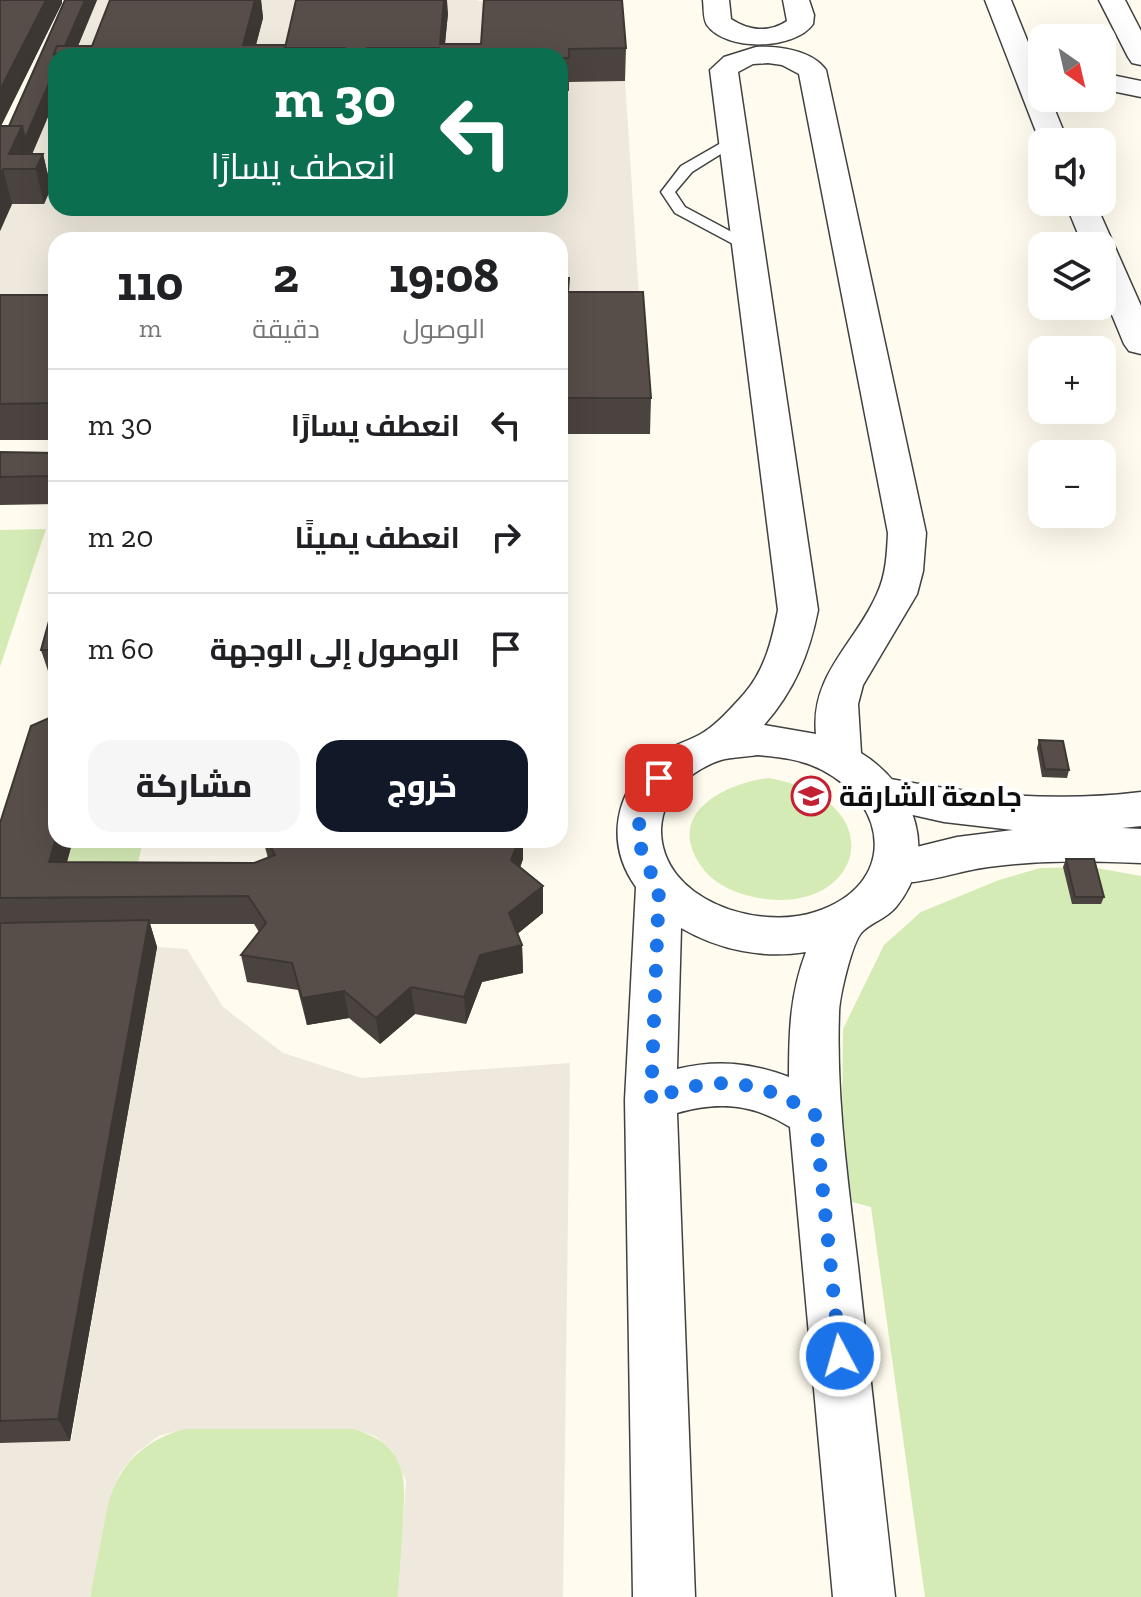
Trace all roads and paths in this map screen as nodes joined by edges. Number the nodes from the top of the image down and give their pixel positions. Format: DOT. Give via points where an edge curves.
graph roads {
  1 [pos="716,0"];
  2 [pos="796,0"];
  3 [pos="998,0"];
  4 [pos="1112,0"];
  5 [pos="1141,57"];
  6 [pos="1028,71"];
  7 [pos="1116,84"];
  8 [pos="1141,89"];
  9 [pos="735,139"];
  10 [pos="750,248"];
  11 [pos="1116,286"];
  12 [pos="1141,344"];
  13 [pos="715,746"];
  14 [pos="841,761"];
  15 [pos="880,793"];
  16 [pos="1141,809"];
  17 [pos="1022,829"];
  18 [pos="1141,846"];
  19 [pos="896,868"];
  20 [pos="659,887"];
  21 [pos="840,925"];
  22 [pos="651,1100"];
  23 [pos="815,1115"];
  24 [pos="664,1597"];
  25 [pos="864,1597"];
  1 -- 2 [label="street" via="718,22 741,35 759,37 777,36 800,24"];
  3 -- 6 [label="street"];
  4 -- 5 [label="street"];
  7 -- 8 [label="street"];
  9 -- 10 [label="street"];
  9 -- 10 [label="lane" via="680,174 668,192 680,210"];
  9 -- 14 [label="street" via="724,70 732,62 766,55 802,62 812,70 907,533 898,591 845,672 835,731"];
  10 -- 13 [label="street" via="798,610 792,647 775,682 751,715"];
  11 -- 12 [label="street"];
  13 -- 14 [label="street" via="757,740 801,745"];
  13 -- 20 [label="street" via="684,759 659,778 643,802 637,830 642,859"];
  14 -- 15 [label="street"];
  15 -- 17 [label="street" via="972,810"];
  15 -- 19 [label="street" via="899,843"];
  16 -- 17 [label="street" via="1081,814"];
  17 -- 18 [label="street"];
  17 -- 19 [label="street" via="979,848"];
  19 -- 21 [label="street" via="876,900"];
  20 -- 21 [label="street" via="686,911 762,936 803,935"];
  20 -- 22 [label="street"];
  21 -- 23 [label="street" via="814,1010"];
  22 -- 23 [label="street" via="706,1083 737,1083 791,1100"];
  22 -- 24 [label="street"];
  23 -- 25 [label="street"];
}
